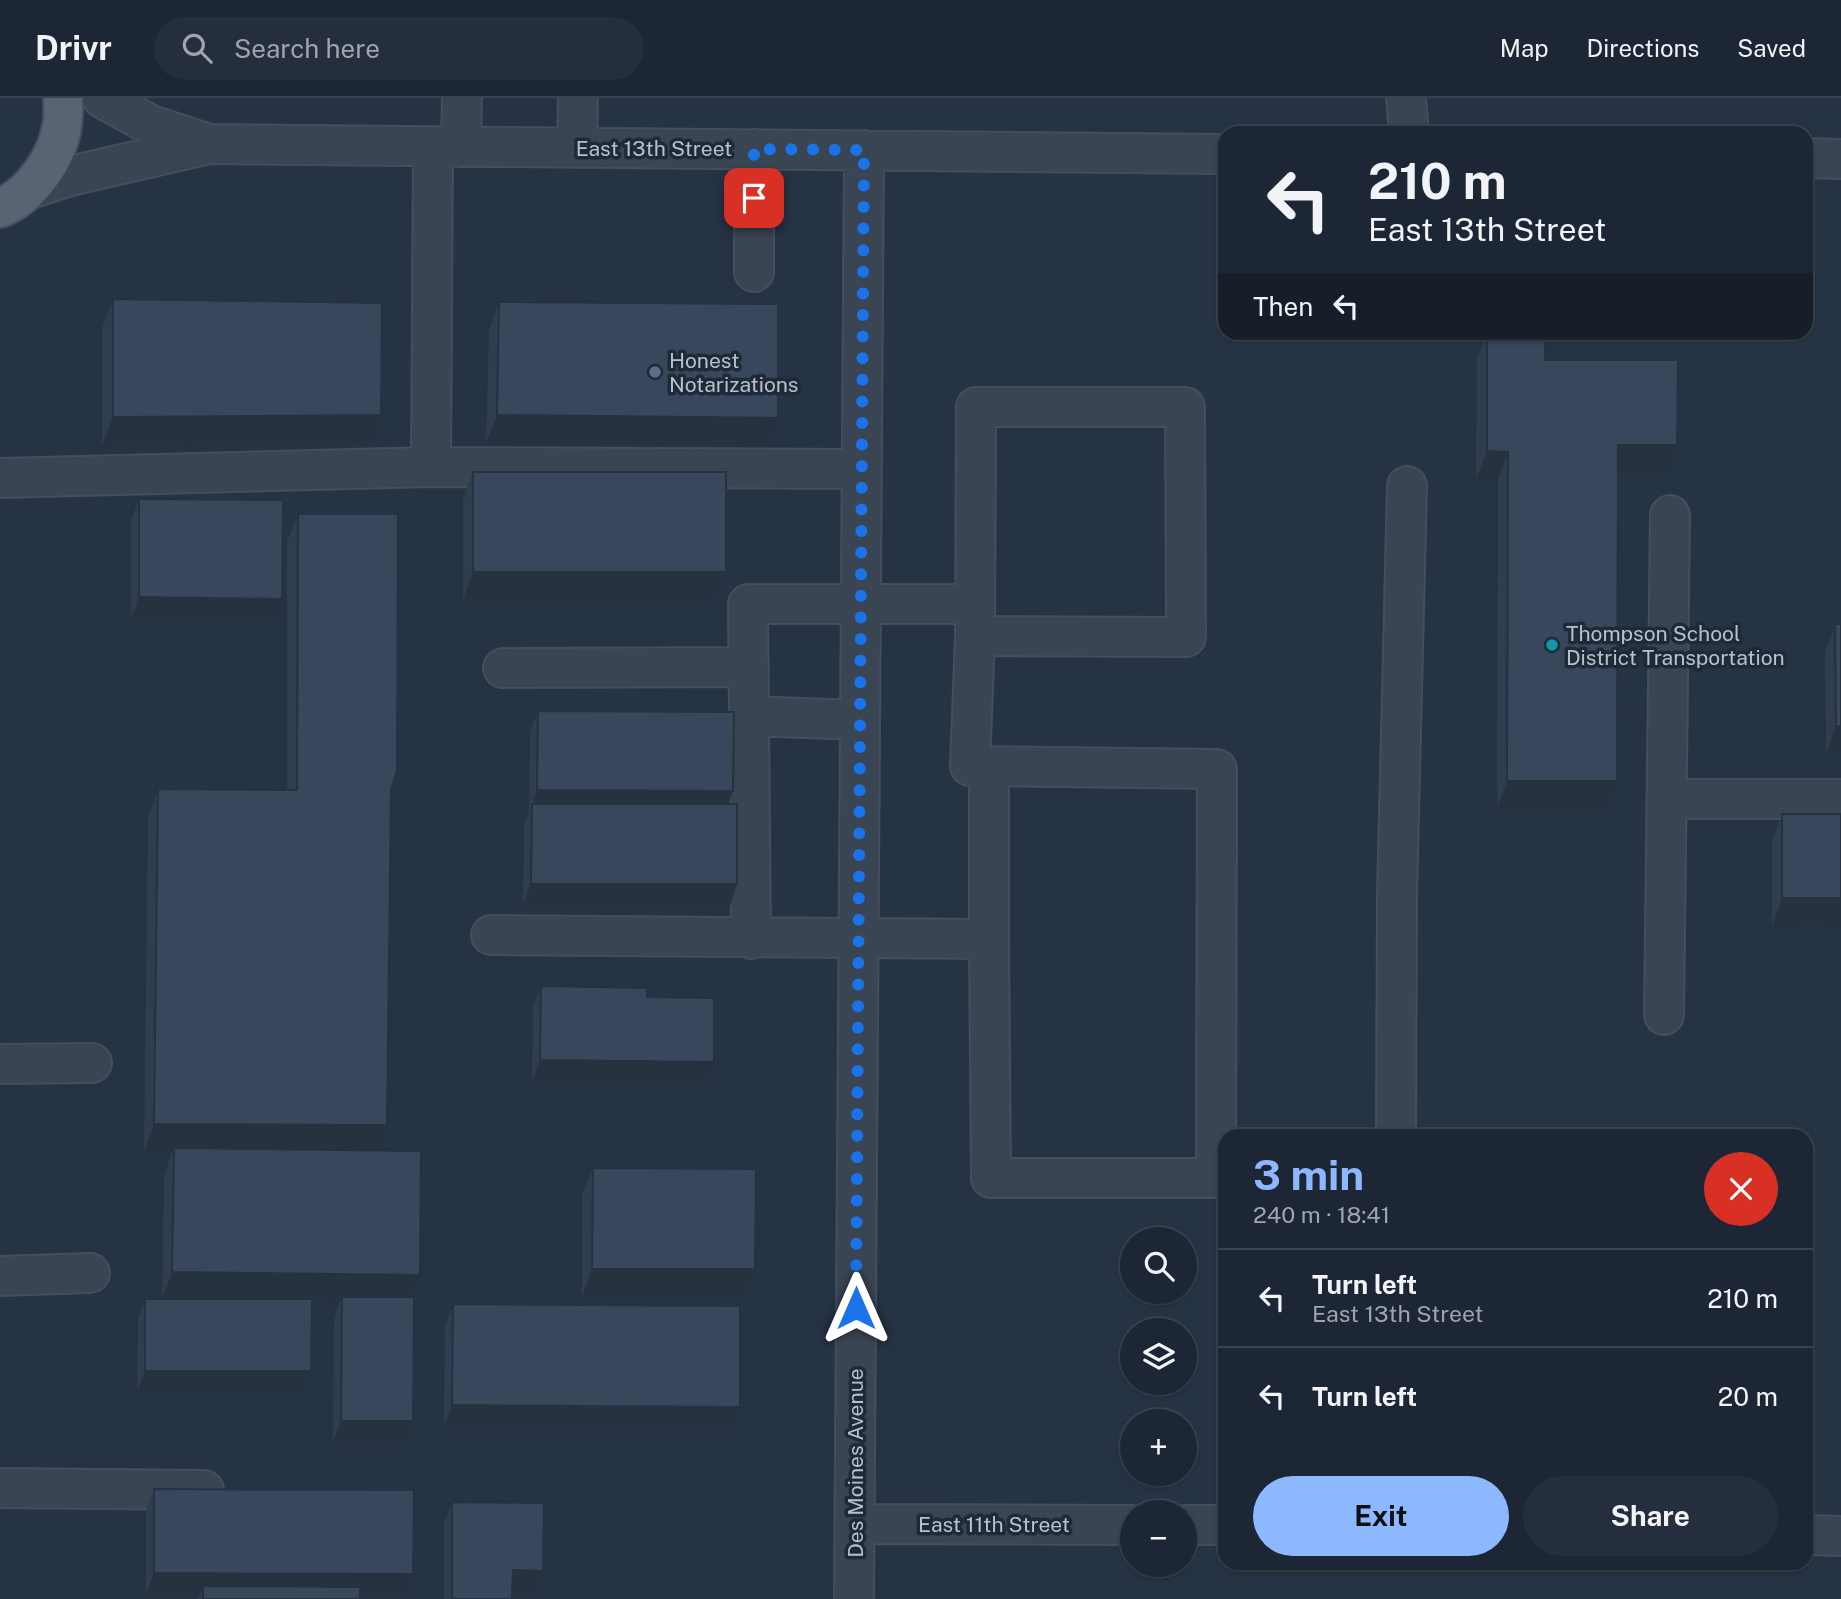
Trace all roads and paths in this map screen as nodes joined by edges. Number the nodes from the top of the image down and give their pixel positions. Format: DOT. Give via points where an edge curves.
graph roads {
  1 [pos="63,98"];
  2 [pos="102,98"];
  3 [pos="462,98"];
  4 [pos="578,98"];
  5 [pos="1406,98"];
  6 [pos="1408,126"];
  7 [pos="209,144"];
  8 [pos="447,147"];
  9 [pos="577,148"];
  10 [pos="754,149"];
  11 [pos="864,150"];
  12 [pos="1218,153"];
  13 [pos="1813,158"];
  14 [pos="1841,159"];
  15 [pos="8,207"];
  16 [pos="754,272"];
  17 [pos="431,467"];
  18 [pos="861,469"];
  19 [pos="0,478"];
  20 [pos="1407,486"];
  21 [pos="1670,515"];
  22 [pos="860,604"];
  23 [pos="975,620"];
  24 [pos="749,667"];
  25 [pos="503,668"];
  26 [pos="750,716"];
  27 [pos="860,720"];
  28 [pos="989,766"];
  29 [pos="1667,799"];
  30 [pos="1841,799"];
  31 [pos="491,935"];
  32 [pos="859,938"];
  33 [pos="751,939"];
  34 [pos="989,939"];
  35 [pos="1664,1015"];
  36 [pos="92,1063"];
  37 [pos="0,1064"];
  38 [pos="1396,1129"];
  39 [pos="90,1273"];
  40 [pos="0,1276"];
  41 [pos="0,1488"];
  42 [pos="244,1490"];
  43 [pos="855,1524"];
  44 [pos="1120,1525"];
  45 [pos="1197,1525"];
  46 [pos="1218,1525"];
  47 [pos="1813,1535"];
  48 [pos="1841,1536"];
  49 [pos="855,1599"];
  1 -- 15 [label="main road" via="62,127 49,162"];
  2 -- 7 [label="street, East 13th Street" via="151,125"];
  3 -- 8 [label="street"];
  4 -- 9 [label="street"];
  5 -- 6 [label="street"];
  7 -- 8 [label="street, East 13th Street"];
  7 -- 15 [label="street, East 13th Street" via="71,176"];
  8 -- 9 [label="street, East 13th Street"];
  8 -- 17 [label="street"];
  9 -- 10 [label="street, East 13th Street"];
  10 -- 11 [label="street, East 13th Street"];
  10 -- 16 [label="street"];
  11 -- 12 [label="street, East 13th Street"];
  11 -- 18 [label="street, Des Moines Avenue"];
  13 -- 14 [label="street"];
  17 -- 18 [label="street"];
  17 -- 19 [label="street"];
  18 -- 22 [label="street, Des Moines Avenue"];
  20 -- 38 [label="street"];
  21 -- 29 [label="street"];
  22 -- 23 [label="street"];
  22 -- 24 [label="street" via="748,604"];
  22 -- 27 [label="street, Des Moines Avenue"];
  23 -- 23 [label="street" via="976,407 1185,407 1186,637"];
  23 -- 28 [label="street" via="971,766"];
  24 -- 25 [label="street"];
  24 -- 26 [label="street"];
  26 -- 27 [label="street"];
  26 -- 33 [label="street"];
  27 -- 32 [label="street, Des Moines Avenue"];
  28 -- 34 [label="street"];
  28 -- 34 [label="street" via="1217,769 1216,1178 991,1178"];
  29 -- 30 [label="street"];
  29 -- 35 [label="street"];
  31 -- 33 [label="street"];
  32 -- 33 [label="street"];
  32 -- 34 [label="street"];
  32 -- 43 [label="street, Des Moines Avenue"];
  36 -- 37 [label="street"];
  39 -- 40 [label="street"];
  41 -- 42 [label="street"];
  43 -- 44 [label="street, East 11th Street"];
  43 -- 49 [label="street, Des Moines Avenue"];
  45 -- 46 [label="street"];
  47 -- 48 [label="street"];
}
